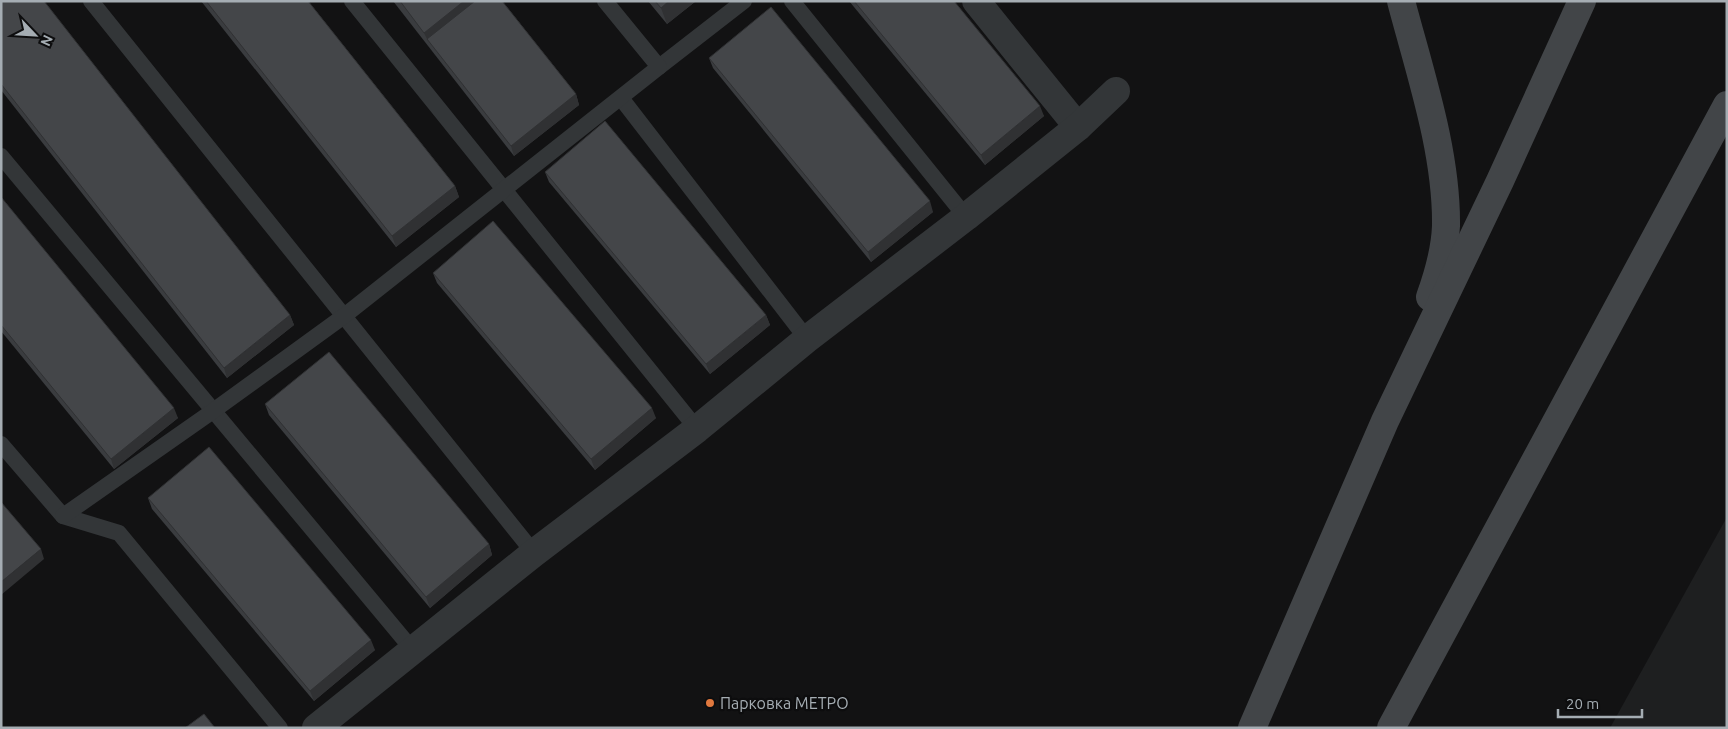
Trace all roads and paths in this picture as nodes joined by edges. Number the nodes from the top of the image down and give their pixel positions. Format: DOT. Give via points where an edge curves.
graph roads {
  1 [pos="91,1"];
  2 [pos="352,1"];
  3 [pos="605,1"];
  4 [pos="744,1"];
  5 [pos="792,1"];
  6 [pos="976,1"];
  7 [pos="1401,1"];
  8 [pos="1582,1"];
  9 [pos="659,68"];
  10 [pos="1116,91"];
  11 [pos="621,98"];
  12 [pos="1727,105"];
  13 [pos="1078,127"];
  14 [pos="1,156"];
  15 [pos="505,189"];
  16 [pos="966,217"];
  17 [pos="344,316"];
  18 [pos="807,339"];
  19 [pos="213,411"];
  20 [pos="1385,421"];
  21 [pos="696,429"];
  22 [pos="1,444"];
  23 [pos="63,516"];
  24 [pos="534,553"];
  25 [pos="412,650"];
  26 [pos="280,728"];
  27 [pos="316,728"];
  28 [pos="1252,728"];
  29 [pos="1391,728"];
  1 -- 17 [label="lane"];
  2 -- 15 [label="lane"];
  3 -- 9 [label="lane"];
  4 -- 9 [label="lane"];
  5 -- 16 [label="lane"];
  6 -- 13 [label="street"];
  7 -- 20 [label="main road" via="1435,137 1443,181 1446,227 1438,274"];
  8 -- 20 [label="main road"];
  9 -- 11 [label="lane"];
  10 -- 13 [label="street"];
  11 -- 15 [label="lane"];
  11 -- 18 [label="lane"];
  12 -- 29 [label="main road"];
  13 -- 16 [label="street"];
  14 -- 19 [label="lane"];
  15 -- 17 [label="lane"];
  15 -- 21 [label="lane"];
  16 -- 18 [label="street"];
  17 -- 19 [label="lane"];
  17 -- 24 [label="lane"];
  18 -- 21 [label="street"];
  19 -- 23 [label="lane"];
  19 -- 25 [label="lane"];
  20 -- 28 [label="main road"];
  21 -- 24 [label="street"];
  22 -- 23 [label="lane"];
  23 -- 26 [label="lane" via="119,533"];
  24 -- 25 [label="street"];
  25 -- 27 [label="street"];
}
